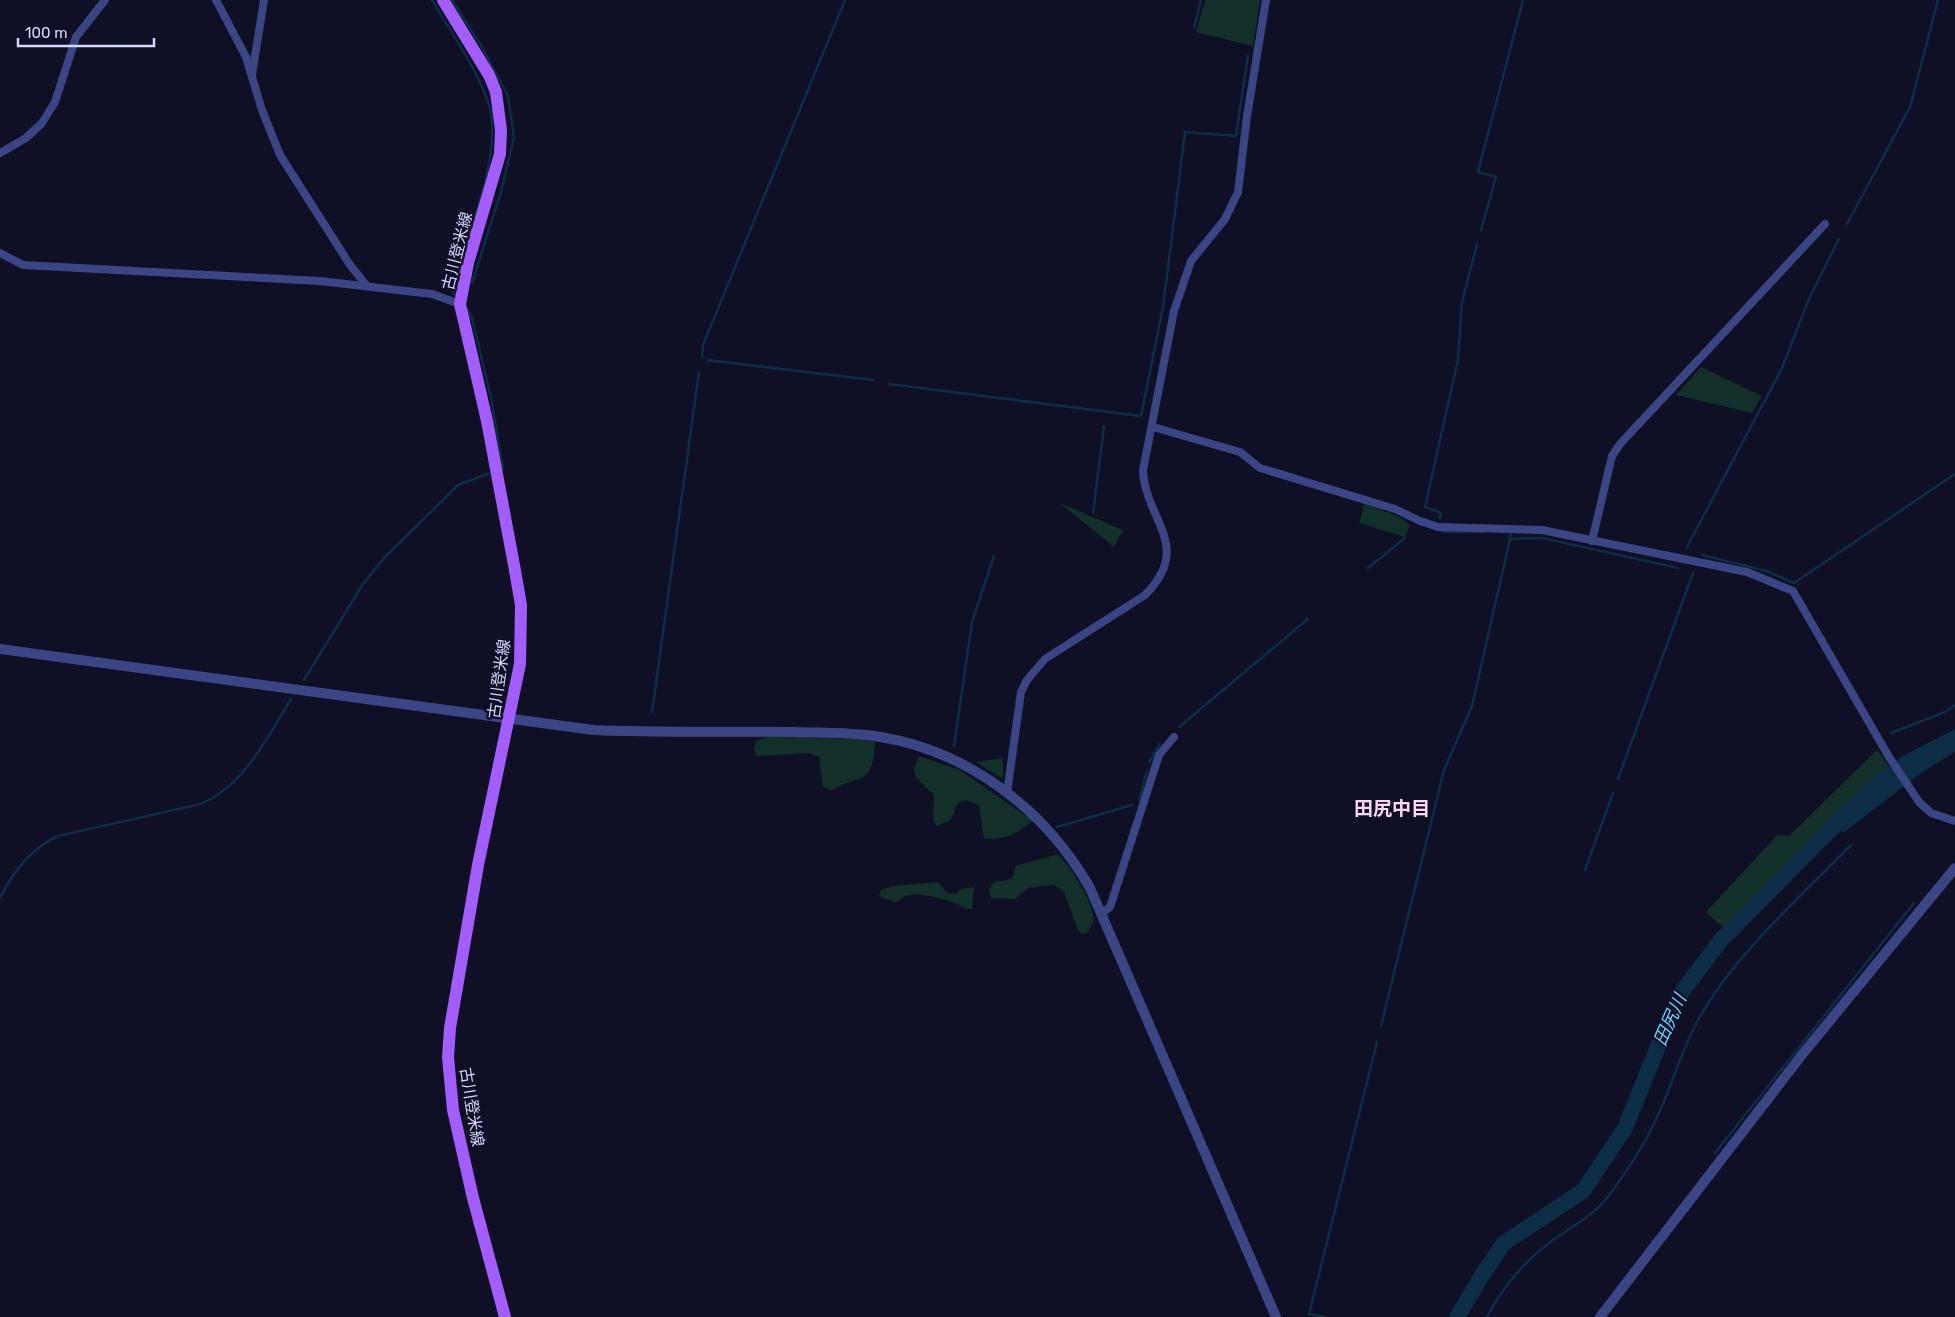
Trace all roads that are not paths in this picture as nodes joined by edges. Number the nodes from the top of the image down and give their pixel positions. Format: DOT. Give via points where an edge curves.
graph roads {
  1 [pos="105,0"];
  2 [pos="216,0"];
  3 [pos="264,0"];
  4 [pos="443,0"];
  5 [pos="1266,0"];
  6 [pos="252,76"];
  7 [pos="0,153"];
  8 [pos="1825,224"];
  9 [pos="0,253"];
  10 [pos="367,286"];
  11 [pos="460,304"];
  12 [pos="1153,427"];
  13 [pos="1592,541"];
  14 [pos="0,649"];
  15 [pos="510,718"];
  16 [pos="1174,737"];
  17 [pos="1007,793"];
  18 [pos="1955,821"];
  19 [pos="1955,868"];
  20 [pos="1101,914"];
  21 [pos="505,1317"];
  22 [pos="1276,1317"];
  23 [pos="1600,1317"];
  1 -- 7 [label="street" via="76,37 54,102 42,123 26,138"];
  2 -- 6 [label="street"];
  3 -- 6 [label="street"];
  4 -- 11 [label="main road, 古川登米線" via="489,75 496,92 501,130 500,154 468,263"];
  5 -- 12 [label="street" via="1238,192 1225,219 1191,261 1174,311"];
  6 -- 10 [label="street" via="280,155 350,265"];
  8 -- 13 [label="street" via="1620,444 1612,456"];
  9 -- 10 [label="street" via="23,265"];
  10 -- 11 [label="street" via="432,294"];
  11 -- 15 [label="main road, 古川登米線" via="501,487 520,605 520,664"];
  12 -- 13 [label="street" via="1240,452 1260,468 1395,509 1438,527 1542,530"];
  12 -- 17 [label="street" via="1143,470 1144,480 1165,534 1168,555 1157,582 1145,595 1045,659 1027,680 1021,692"];
  13 -- 18 [label="street" via="1747,572 1793,591 1889,758 1931,813"];
  14 -- 15 [label="street"];
  15 -- 17 [label="street" via="593,730 874,736 919,747 959,762"];
  15 -- 21 [label="main road, 古川登米線" via="478,865 450,1028 448,1057 453,1110 472,1198"];
  16 -- 20 [label="street" via="1159,755 1110,907"];
  17 -- 20 [label="street" via="1053,834 1078,867"];
  19 -- 23 [label="street" via="1801,1056"];
  20 -- 22 [label="street"];
}
